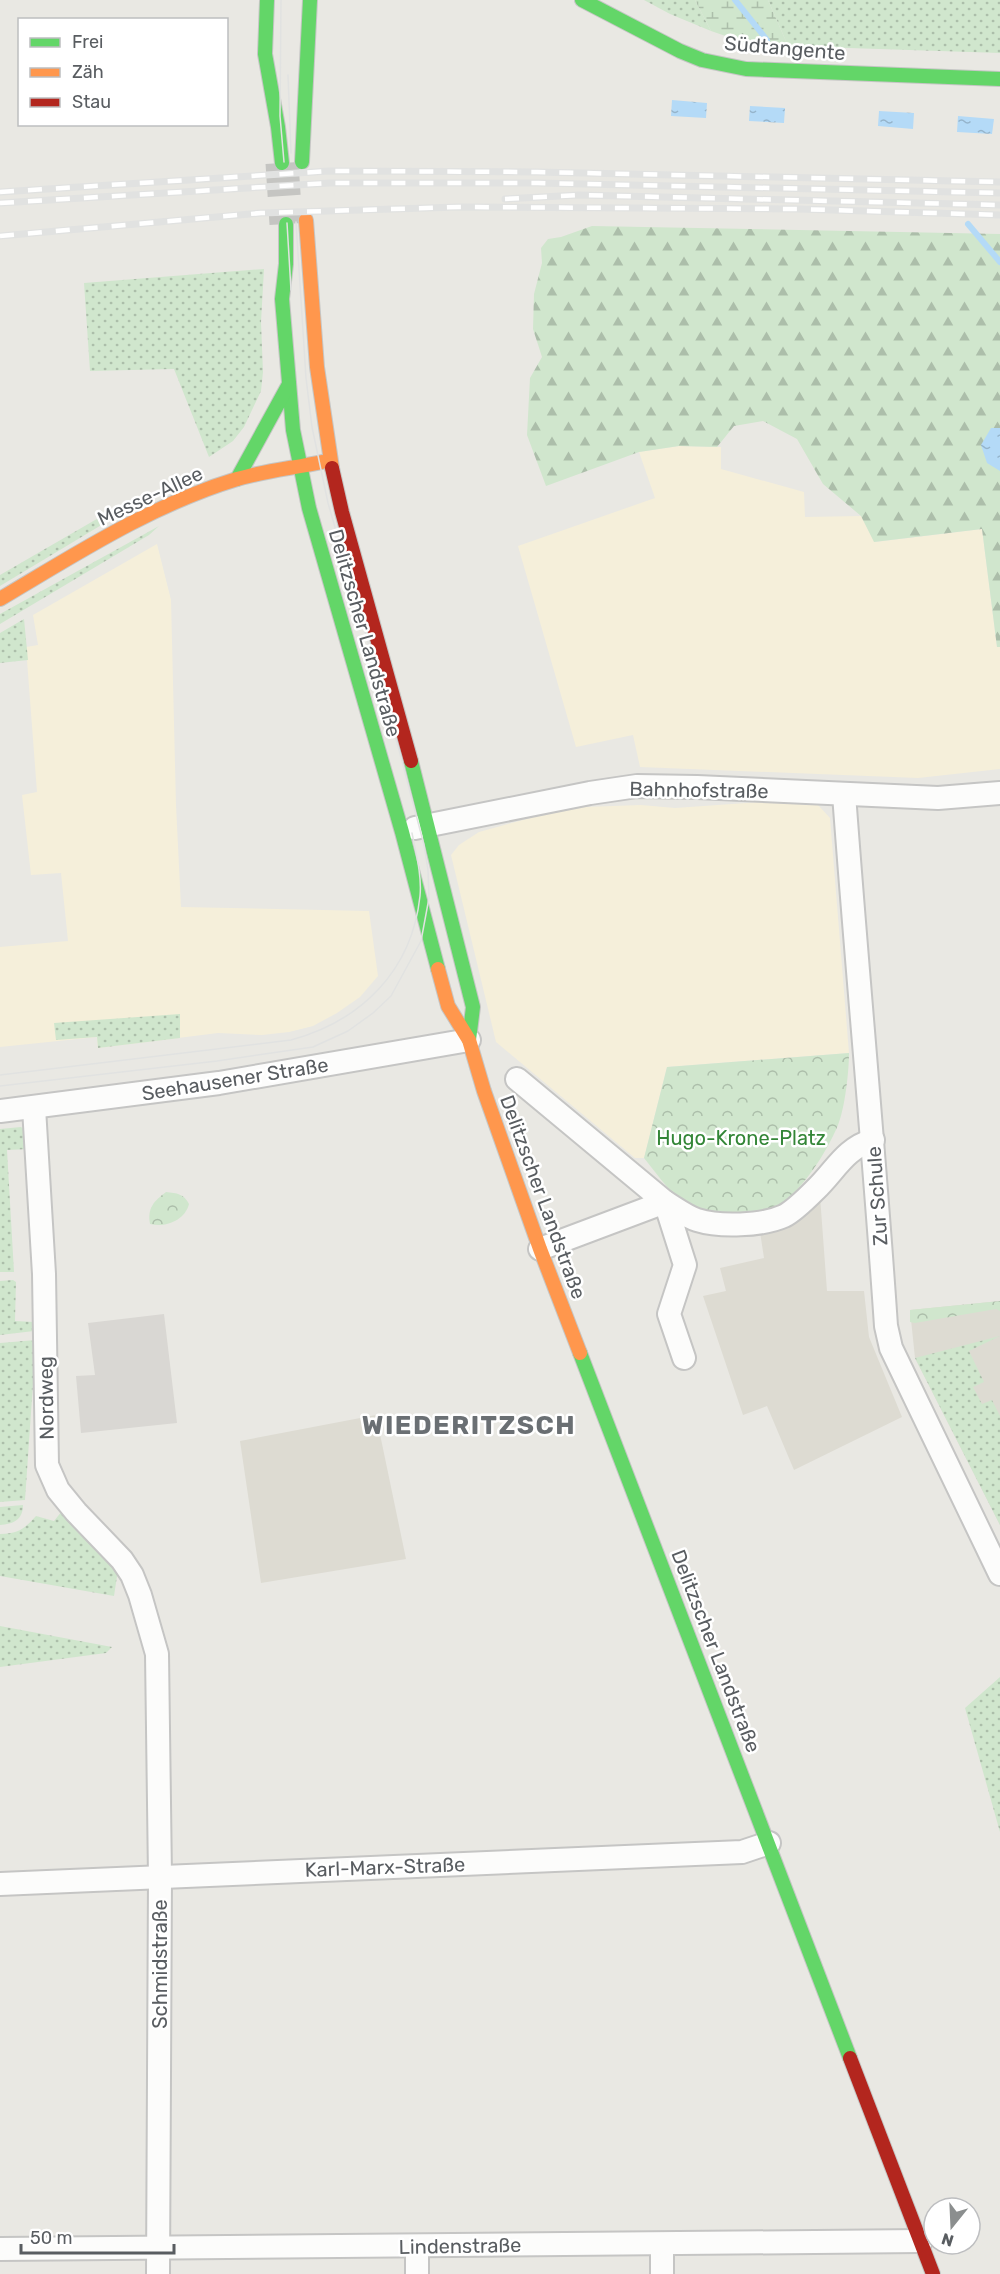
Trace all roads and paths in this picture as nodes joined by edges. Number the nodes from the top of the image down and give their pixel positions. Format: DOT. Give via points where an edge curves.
graph roads {
  1 [pos="267,0"];
  2 [pos="310,0"];
  3 [pos="582,0"];
  4 [pos="1000,79"];
  5 [pos="302,162"];
  6 [pos="282,163"];
  7 [pos="306,220"];
  8 [pos="286,224"];
  9 [pos="289,384"];
  10 [pos="330,460"];
  11 [pos="301,466"];
  12 [pos="237,479"];
  13 [pos="0,599"];
  14 [pos="1000,793"];
  15 [pos="844,794"];
  16 [pos="429,826"];
  17 [pos="402,832"];
  18 [pos="469,1040"];
  19 [pos="518,1079"];
  20 [pos="34,1108"];
  21 [pos="0,1111"];
  22 [pos="873,1140"];
  23 [pos="665,1202"];
  24 [pos="540,1249"];
  25 [pos="684,1358"];
  26 [pos="1000,1574"];
  27 [pos="157,1654"];
  28 [pos="769,1843"];
  29 [pos="160,1877"];
  30 [pos="0,1884"];
  31 [pos="921,2241"];
  32 [pos="662,2244"];
  33 [pos="417,2247"];
  34 [pos="158,2248"];
  35 [pos="0,2249"];
  36 [pos="158,2274"];
  37 [pos="417,2274"];
  38 [pos="662,2274"];
  39 [pos="933,2274"];
  1 -- 6 [label="street" via="265,54"];
  2 -- 5 [label="street"];
  3 -- 4 [label="street, Südtangente" via="702,60 746,69"];
  7 -- 10 [label="street, Delitzscher Landstraße"];
  8 -- 9 [label="street, Delitzscher Landstraße" via="282,299"];
  9 -- 11 [label="street, Delitzscher Landstraße"];
  9 -- 12 [label="street"];
  10 -- 11 [label="street, Messe-Allee"];
  10 -- 16 [label="street, Delitzscher Landstraße"];
  11 -- 12 [label="street, Messe-Allee"];
  11 -- 17 [label="street, Delitzscher Landstraße" via="309,508"];
  12 -- 13 [label="street, Messe-Allee" via="134,522"];
  14 -- 15 [label="street, Bahnhofstraße" via="938,798"];
  15 -- 16 [label="street, Bahnhofstraße" via="637,786"];
  15 -- 22 [label="street, Zur Schule"];
  16 -- 17 [label="street, Bahnhofstraße"];
  16 -- 18 [label="street, Delitzscher Landstraße" via="473,1007"];
  17 -- 18 [label="street, Delitzscher Landstraße" via="448,1006"];
  18 -- 20 [label="street, Seehausener Straße" via="219,1083"];
  18 -- 24 [label="street, Delitzscher Landstraße"];
  19 -- 23 [label="street"];
  20 -- 21 [label="street, Seehausener Straße"];
  20 -- 27 [label="street, Nordweg" via="44,1274 47,1465 57,1490 132,1575"];
  22 -- 23 [label="street" via="858,1145 840,1160 816,1189 785,1216 751,1225 697,1220"];
  22 -- 26 [label="street, Zur Schule" via="886,1326 891,1348"];
  23 -- 24 [label="street"];
  23 -- 25 [label="street" via="685,1264 669,1314"];
  24 -- 28 [label="street, Delitzscher Landstraße"];
  27 -- 29 [label="street, Schmidstraße"];
  28 -- 29 [label="street, Karl-Marx-Straße" via="742,1852"];
  28 -- 31 [label="street, Delitzscher Landstraße"];
  29 -- 30 [label="street, Karl-Marx-Straße"];
  29 -- 34 [label="street, Schmidstraße"];
  31 -- 32 [label="street, Lindenstraße"];
  31 -- 39 [label="street, Delitzscher Landstraße"];
  32 -- 33 [label="street, Lindenstraße"];
  32 -- 38 [label="street"];
  33 -- 34 [label="street, Lindenstraße"];
  33 -- 37 [label="street"];
  34 -- 35 [label="street, Lindenstraße"];
  34 -- 36 [label="street, Schmidstraße"];
}
